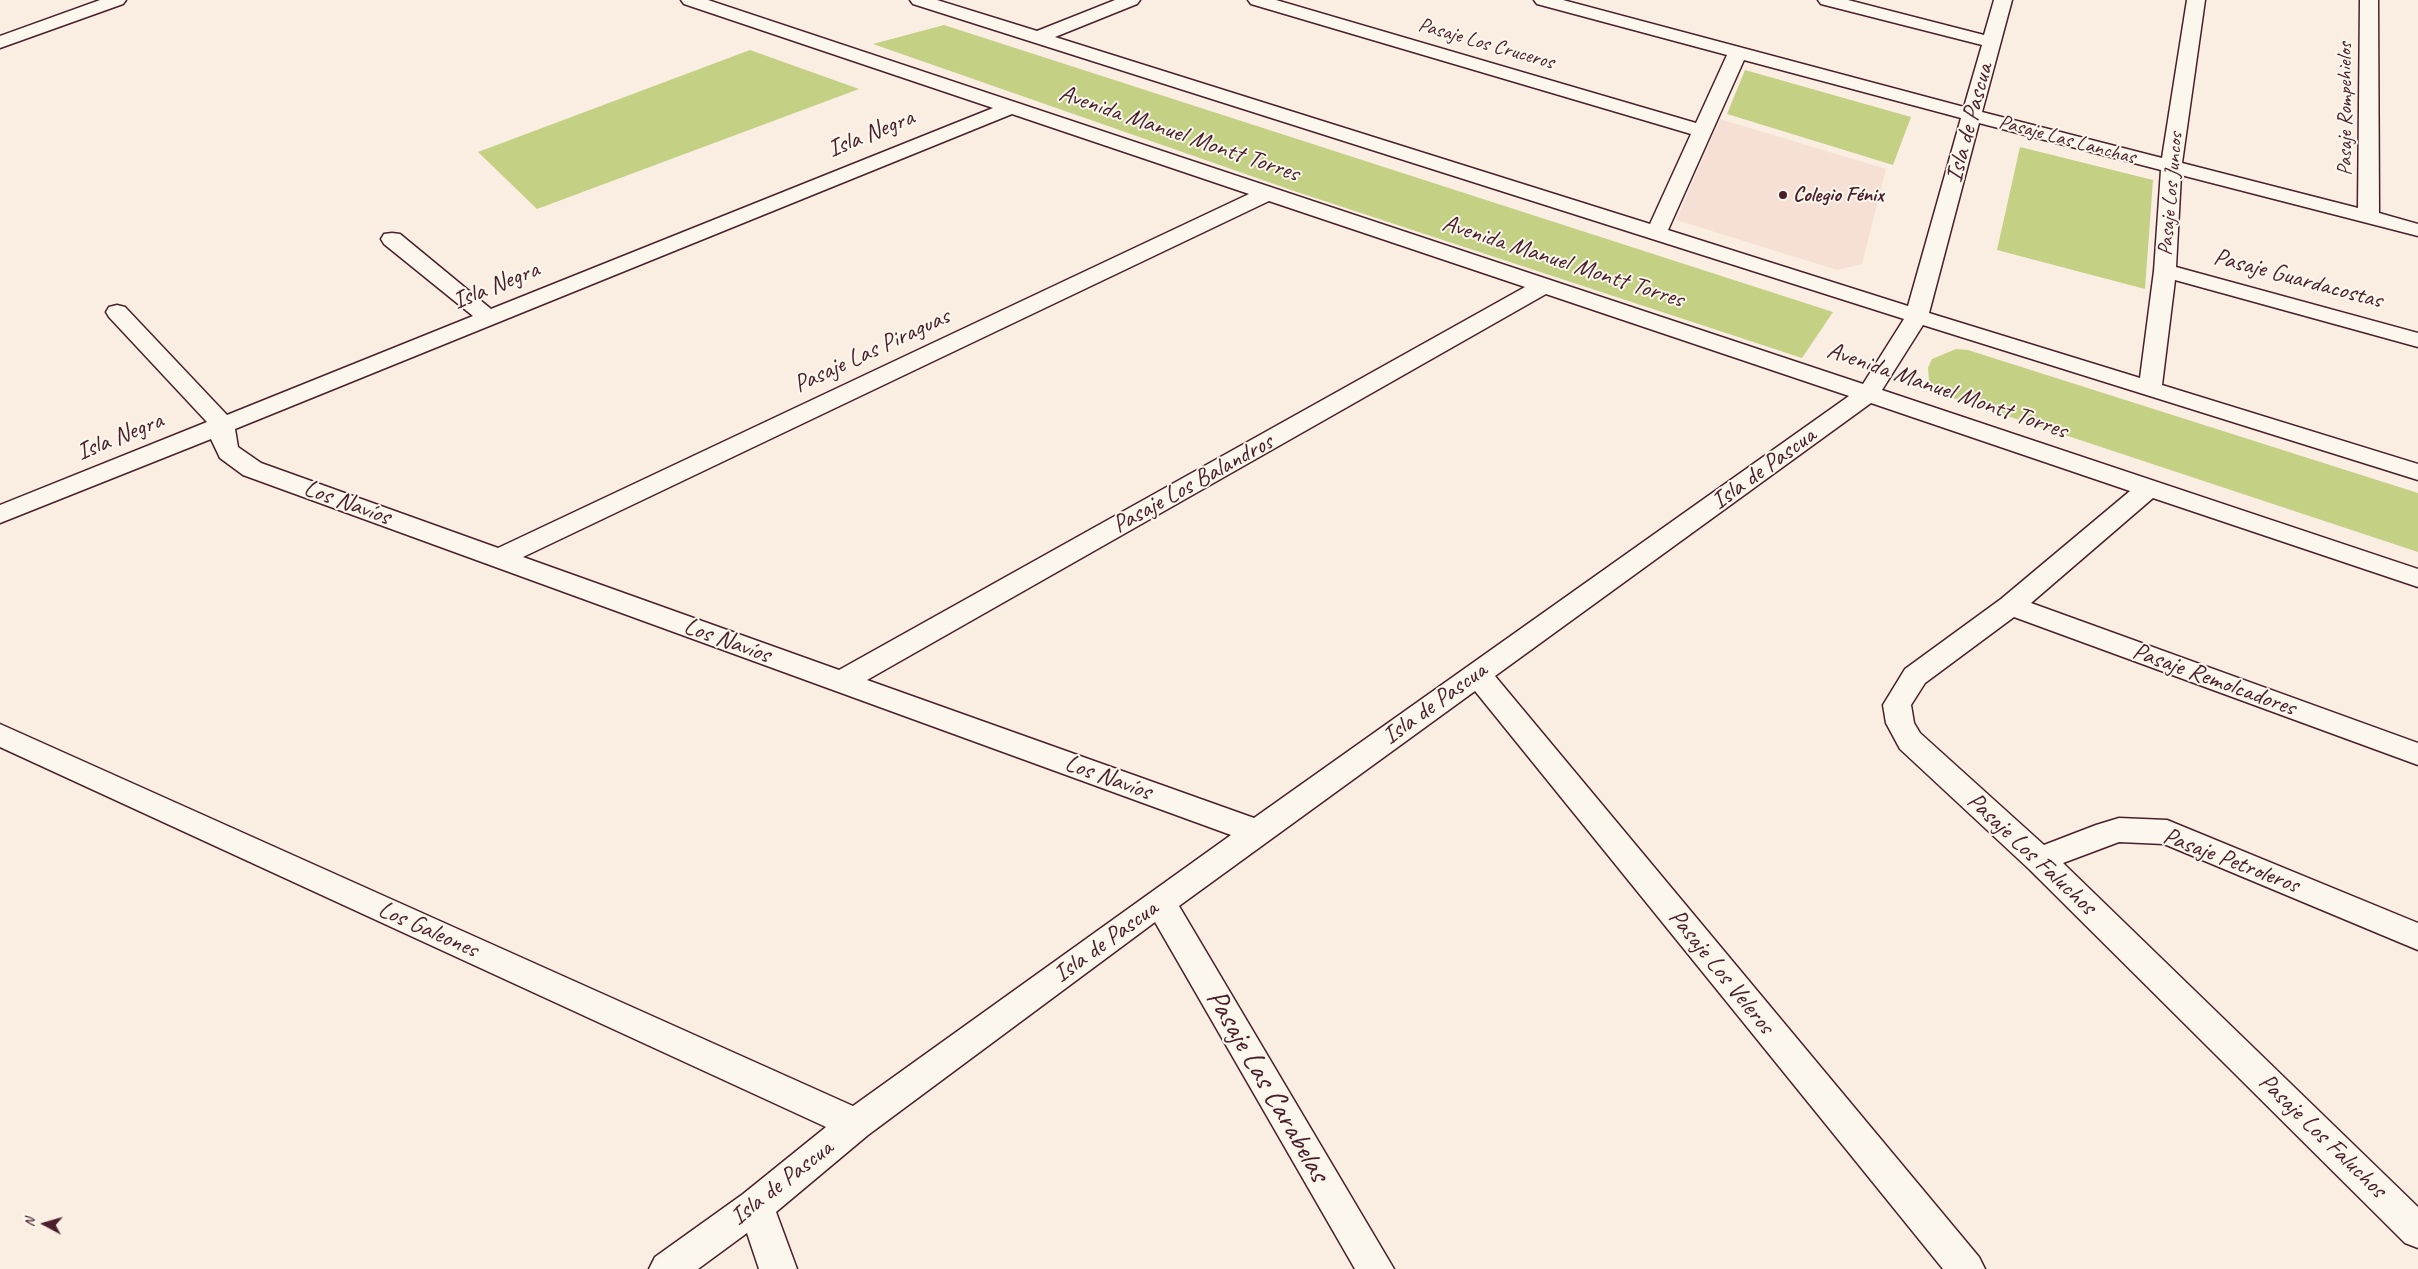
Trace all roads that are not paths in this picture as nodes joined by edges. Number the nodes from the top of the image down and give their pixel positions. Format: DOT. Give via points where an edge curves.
graph roads {
  1 [pos="117,0"];
  2 [pos="690,0"];
  3 [pos="919,0"];
  4 [pos="1131,0"];
  5 [pos="1257,0"];
  6 [pos="1543,0"];
  7 [pos="1827,0"];
  8 [pos="2003,0"];
  9 [pos="2196,0"];
  10 [pos="2369,0"];
  11 [pos="1039,37"];
  12 [pos="0,42"];
  13 [pos="1992,42"];
  14 [pos="1738,52"];
  15 [pos="1012,107"];
  16 [pos="1972,115"];
  17 [pos="1702,131"];
  18 [pos="2171,167"];
  19 [pos="1268,193"];
  20 [pos="2368,217"];
  21 [pos="2418,230"];
  22 [pos="1656,234"];
  23 [pos="392,239"];
  24 [pos="2164,271"];
  25 [pos="1545,286"];
  26 [pos="117,312"];
  27 [pos="1917,316"];
  28 [pos="489,318"];
  29 [pos="2418,340"];
  30 [pos="2150,388"];
  31 [pos="1868,394"];
  32 [pos="223,425"];
  33 [pos="2418,472"];
  34 [pos="2149,488"];
  35 [pos="0,515"];
  36 [pos="499,558"];
  37 [pos="2418,578"];
  38 [pos="2011,606"];
  39 [pos="1477,674"];
  40 [pos="841,682"];
  41 [pos="0,736"];
  42 [pos="2418,754"];
  43 [pos="1258,832"];
  44 [pos="2040,860"];
  45 [pos="1160,902"];
  46 [pos="2418,937"];
  47 [pos="856,1124"];
  48 [pos="756,1206"];
  49 [pos="2418,1231"];
  50 [pos="668,1269"];
  51 [pos="778,1269"];
  52 [pos="1375,1269"];
  53 [pos="1966,1269"];
  1 -- 12 [label="street"];
  2 -- 15 [label="street, Avenida Manuel Montt Torres"];
  3 -- 11 [label="street, Avenida Manuel Montt Torres"];
  4 -- 11 [label="street"];
  5 -- 17 [label="street, Pasaje Los Cruceros"];
  6 -- 14 [label="street, Pasaje Las Lanchas"];
  7 -- 13 [label="street"];
  8 -- 13 [label="street, Isla de Pascua"];
  9 -- 18 [label="street, Pasaje Los Juncos"];
  10 -- 20 [label="street, Pasaje Rompehielos"];
  11 -- 22 [label="street, Avenida Manuel Montt Torres"];
  13 -- 16 [label="street, Isla de Pascua"];
  14 -- 16 [label="street, Pasaje Las Lanchas"];
  14 -- 17 [label="street"];
  15 -- 19 [label="street, Avenida Manuel Montt Torres"];
  15 -- 28 [label="street, Isla Negra"];
  16 -- 18 [label="street, Pasaje Las Lanchas"];
  16 -- 27 [label="street, Isla de Pascua"];
  17 -- 22 [label="street"];
  18 -- 20 [label="street, Pasaje Las Lanchas"];
  18 -- 24 [label="street, Pasaje Los Juncos"];
  19 -- 25 [label="street, Avenida Manuel Montt Torres"];
  19 -- 36 [label="street, Pasaje Las Piraguas"];
  20 -- 21 [label="street, Pasaje Las Lanchas"];
  22 -- 27 [label="street, Avenida Manuel Montt Torres"];
  23 -- 28 [label="street"];
  24 -- 29 [label="street, Pasaje Guardacostas"];
  24 -- 30 [label="street, Pasaje Los Juncos"];
  25 -- 31 [label="street, Avenida Manuel Montt Torres"];
  25 -- 40 [label="street, Pasaje Los Balandros"];
  26 -- 32 [label="street"];
  27 -- 30 [label="street, Avenida Manuel Montt Torres"];
  27 -- 31 [label="street, Isla de Pascua"];
  28 -- 32 [label="street, Isla Negra"];
  30 -- 33 [label="street, Avenida Manuel Montt Torres"];
  31 -- 34 [label="street, Avenida Manuel Montt Torres"];
  31 -- 39 [label="street, Isla de Pascua"];
  32 -- 35 [label="street, Isla Negra"];
  32 -- 36 [label="street, Los Navíos" via="222,438 226,449 236,460 252,469"];
  34 -- 37 [label="street, Avenida Manuel Montt Torres"];
  34 -- 38 [label="street, Pasaje Los Faluchos"];
  36 -- 40 [label="street, Los Navíos"];
  38 -- 42 [label="street, Pasaje Remolcadores"];
  38 -- 44 [label="street, Pasaje Los Faluchos" via="1915,676 1897,705 1900,723 1910,741"];
  39 -- 43 [label="street, Isla de Pascua"];
  39 -- 53 [label="street, Pasaje Los Veleros"];
  40 -- 43 [label="street, Los Navíos"];
  41 -- 47 [label="street, Los Galeones"];
  43 -- 45 [label="street, Isla de Pascua"];
  44 -- 46 [label="street, Pasaje Petroleros" via="2119,830 2167,832"];
  44 -- 49 [label="street, Pasaje Los Faluchos"];
  45 -- 47 [label="street, Isla de Pascua"];
  45 -- 52 [label="street, Pasaje Las Carabelas"];
  47 -- 48 [label="street, Isla de Pascua"];
  48 -- 50 [label="street, Isla de Pascua"];
  48 -- 51 [label="street"];
}
